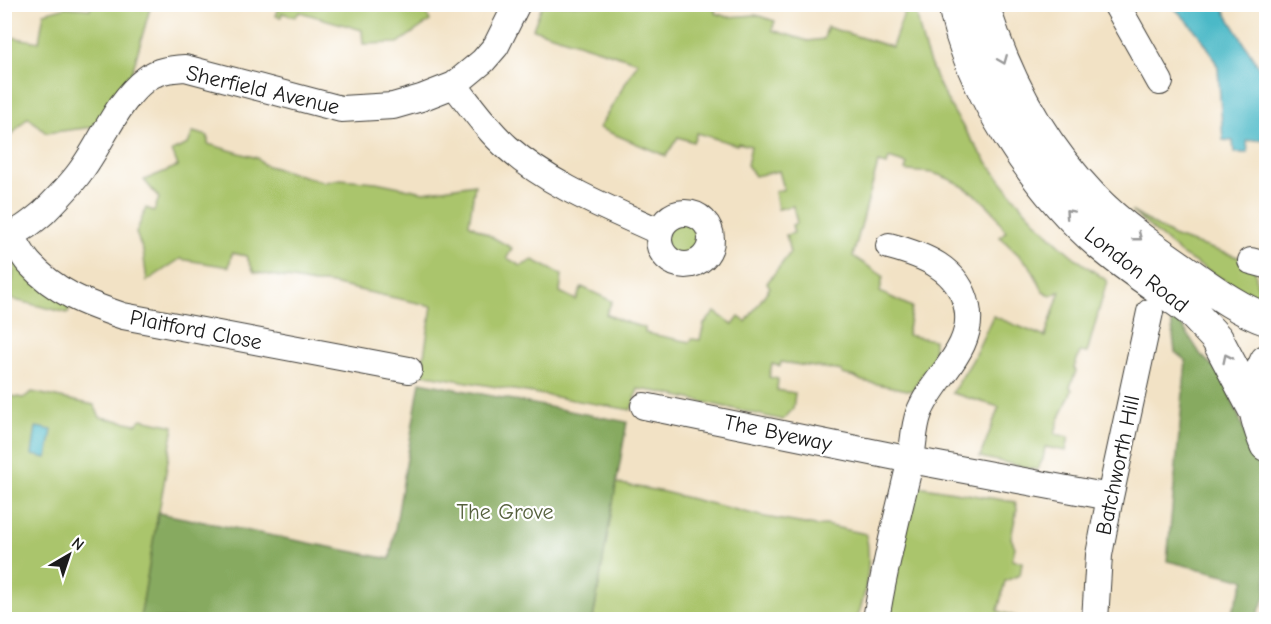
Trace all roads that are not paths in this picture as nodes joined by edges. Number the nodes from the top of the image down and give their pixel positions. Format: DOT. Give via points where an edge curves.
graph roads {
  1 [pos="517,4"];
  2 [pos="954,4"];
  3 [pos="984,4"];
  4 [pos="1116,4"];
  5 [pos="1160,82"];
  6 [pos="454,85"];
  7 [pos="660,232"];
  8 [pos="8,236"];
  9 [pos="889,246"];
  10 [pos="1150,312"];
  11 [pos="1266,319"];
  12 [pos="1266,361"];
  13 [pos="409,370"];
  14 [pos="644,406"];
  15 [pos="1254,410"];
  16 [pos="1266,444"];
  17 [pos="901,458"];
  18 [pos="1110,497"];
  19 [pos="862,620"];
  20 [pos="876,620"];
  21 [pos="1095,620"];
  1 -- 6 [label="street, Sherfield Avenue" via="496,46"];
  15 -- 2 [label="main road, London Road, one-way" via="1217,339 1203,322 1101,245 1036,176 978,76"];
  3 -- 11 [label="main road, London Road, one-way" via="1016,89 1041,133 1092,198 1155,250"];
  4 -- 5 [label="street"];
  6 -- 7 [label="street" via="507,147 528,164 587,199"];
  6 -- 8 [label="street, Sherfield Avenue" via="393,106 341,109 185,68 157,73 126,101 81,172 57,200 34,221"];
  8 -- 13 [label="street, Plaitford Close" via="45,278 65,294 92,306 123,316"];
  9 -- 17 [label="street" via="915,253 944,269 955,281 967,308 968,323 956,356 929,393"];
  10 -- 18 [label="street, Batchworth Hill"];
  12 -- 15 [label="main road" via="1254,390"];
  14 -- 17 [label="street, The Byeway"];
  15 -- 16 [label="main road, London Road"];
  17 -- 18 [label="street, The Byeway"];
  17 -- 19 [label="street"];
  17 -- 20 [label="street" via="894,527"];
  18 -- 21 [label="street, Batchworth Hill" via="1099,555"];
}
